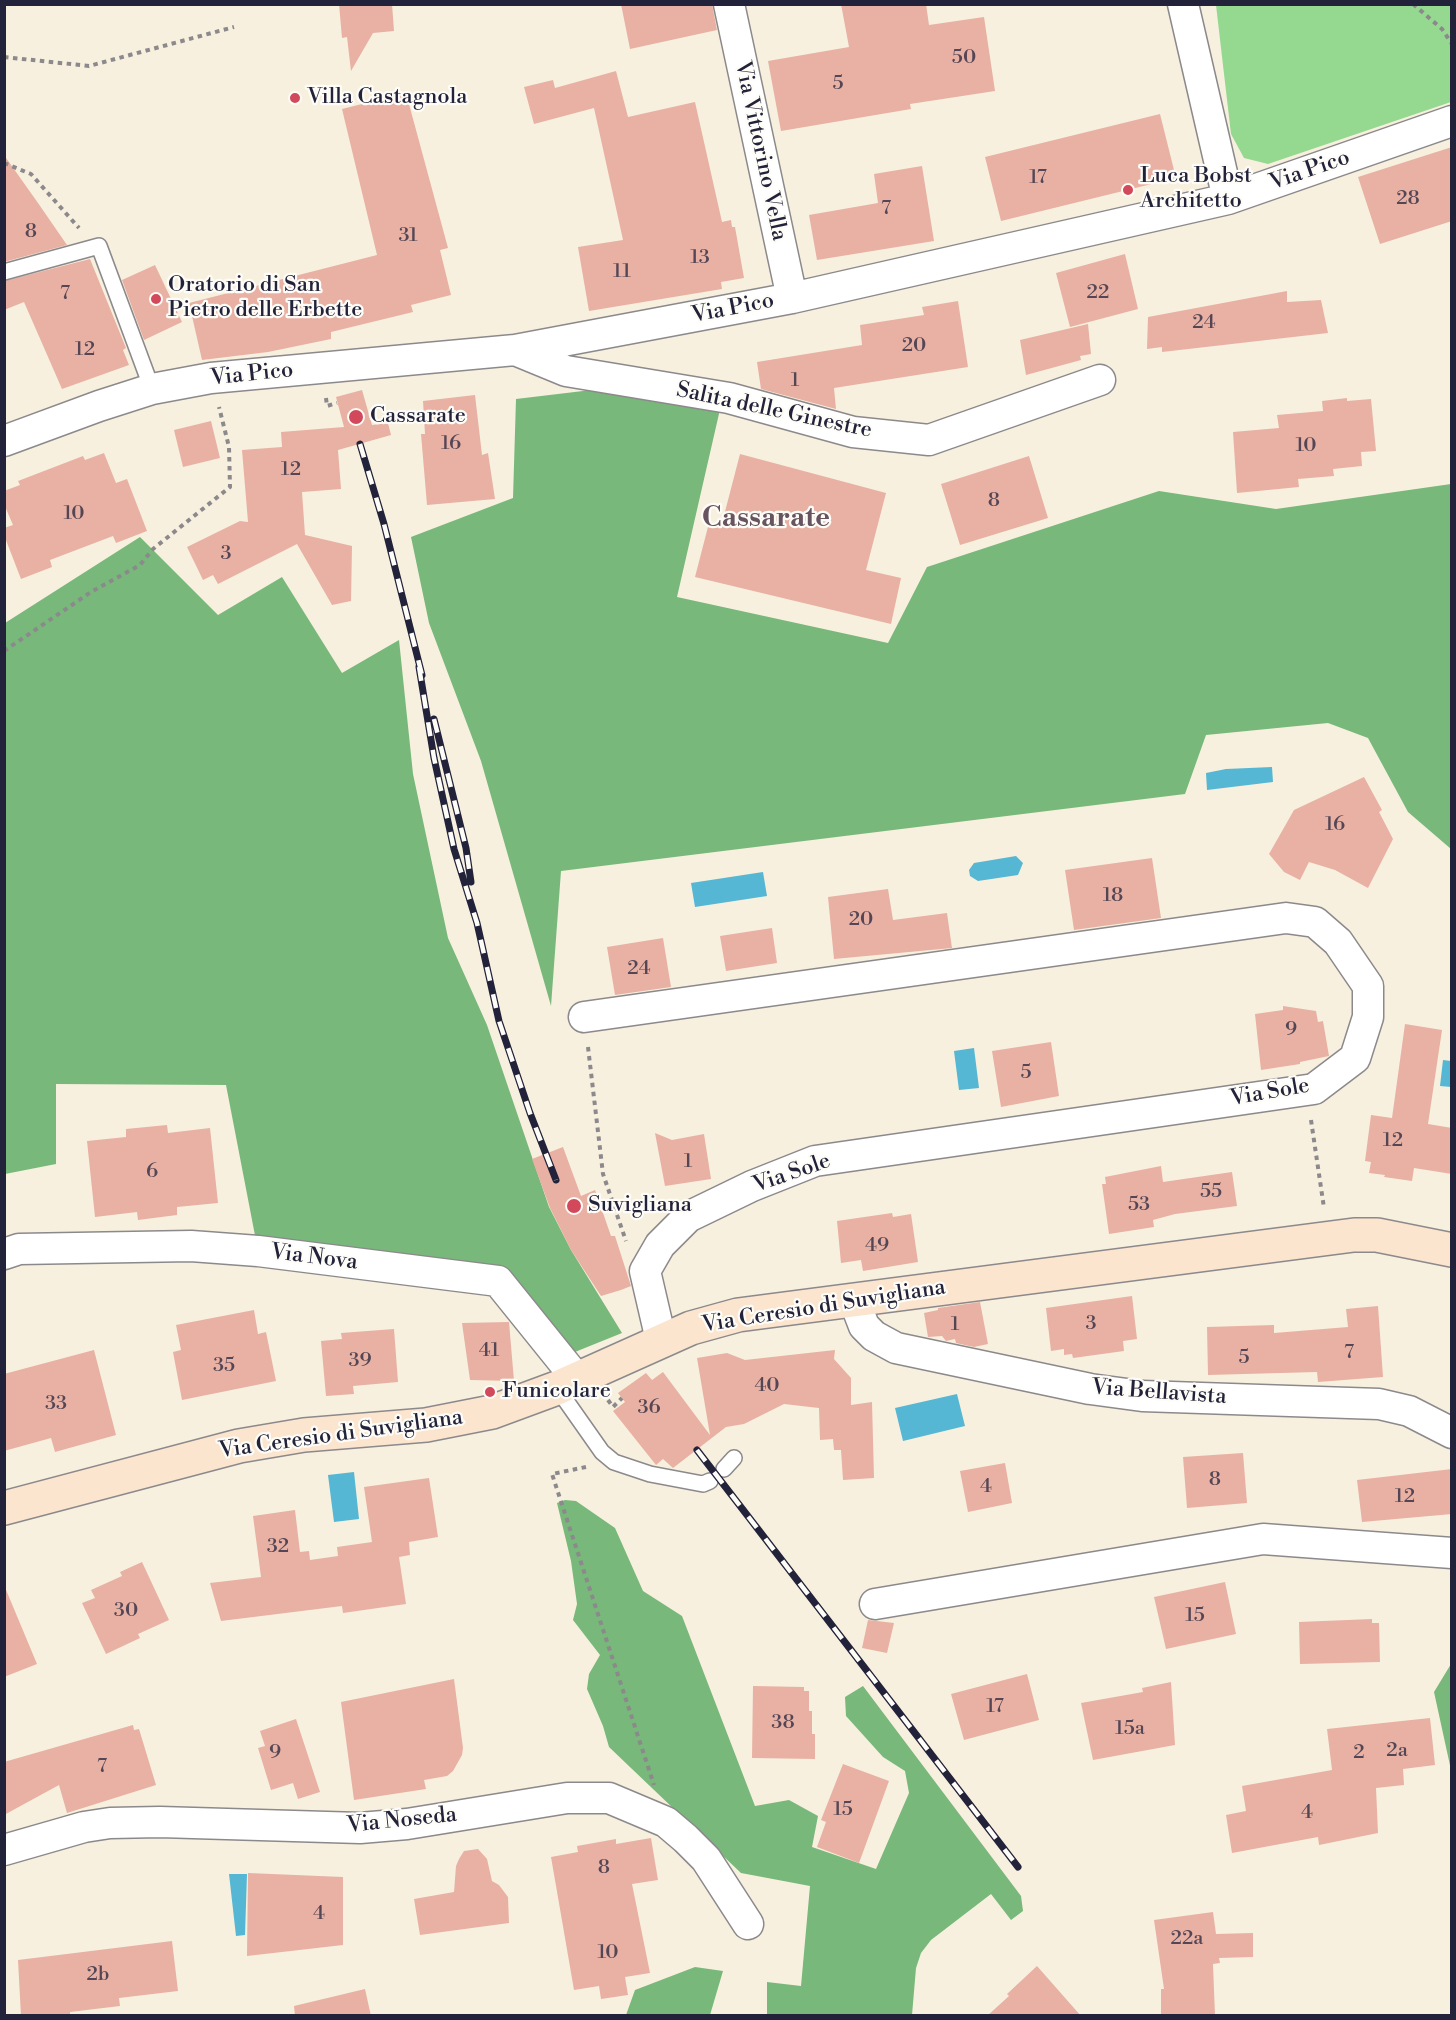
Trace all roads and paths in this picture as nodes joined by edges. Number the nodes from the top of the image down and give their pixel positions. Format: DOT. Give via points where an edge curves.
graph roads {
  1 [pos="729,4"];
  2 [pos="1183,4"];
  3 [pos="1413,4"];
  4 [pos="234,27"];
  5 [pos="1452,44"];
  6 [pos="4,57"];
  7 [pos="1452,121"];
  8 [pos="4,163"];
  9 [pos="1228,199"];
  10 [pos="99,246"];
  11 [pos="4,272"];
  12 [pos="792,298"];
  13 [pos="515,350"];
  14 [pos="1100,381"];
  15 [pos="153,389"];
  16 [pos="219,407"];
  17 [pos="4,441"];
  18 [pos="4,651"];
  19 [pos="584,1017"];
  20 [pos="1307,1090"];
  21 [pos="1328,1238"];
  22 [pos="1452,1250"];
  23 [pos="629,1252"];
  24 [pos="4,1254"];
  25 [pos="854,1299"];
  26 [pos="661,1340"];
  27 [pos="567,1383"];
  28 [pos="622,1398"];
  29 [pos="613,1407"];
  30 [pos="1452,1433"];
  31 [pos="552,1474"];
  32 [pos="710,1481"];
  33 [pos="4,1508"];
  34 [pos="1452,1553"];
  35 [pos="875,1604"];
  36 [pos="666,1822"];
  37 [pos="4,1850"];
  38 [pos="748,1924"];
  1 -- 12 [label="street, Via Vittorino Vella"];
  2 -- 9 [label="street"];
  3 -- 5 [label="path" via="1442,29"];
  4 -- 6 [label="path" via="89,66"];
  7 -- 9 [label="street, Via Pico"];
  8 -- 10 [label="path" via="31,174"];
  9 -- 12 [label="street, Via Pico"];
  10 -- 11 [label="lane"];
  10 -- 15 [label="lane"];
  12 -- 13 [label="street, Via Pico"];
  13 -- 14 [label="street, Salita delle Ginestre" via="566,371 729,398 853,432 929,440"];
  13 -- 15 [label="street, Via Pico" via="211,378"];
  15 -- 17 [label="street, Via Pico"];
  16 -- 18 [label="path" via="229,447 230,487 153,549 140,565 91,592"];
  19 -- 20 [label="street, Via Sole" via="1286,918 1315,922 1338,942 1368,986 1368,1017 1355,1058 1314,1089"];
  19 -- 23 [label="path" via="603,1174"];
  20 -- 21 [label="path"];
  20 -- 26 [label="street, Via Sole" via="816,1161 688,1217 660,1245 645,1271"];
  21 -- 22 [label="main road, Via Ceresio di Suvigliana" via="1377,1235"];
  21 -- 25 [label="main road, Via Ceresio di Suvigliana"];
  24 -- 27 [label="street, Via Nova" via="20,1249 191,1246 498,1281"];
  25 -- 26 [label="main road, Via Ceresio di Suvigliana" via="738,1315"];
  25 -- 30 [label="street, Via Bellavista" via="864,1326 896,1348 1090,1389 1142,1396 1379,1404 1409,1411"];
  26 -- 27 [label="main road, Via Ceresio di Suvigliana"];
  27 -- 32 [label="lane" via="602,1452 614,1462 650,1474 703,1484"];
  27 -- 33 [label="main road, Via Ceresio di Suvigliana" via="492,1412 452,1421 304,1435 239,1446"];
  28 -- 29 [label="path"];
  31 -- 36 [label="path"];
  34 -- 35 [label="street" via="1263,1539"];
  36 -- 37 [label="street, Via Noseda" via="609,1798 567,1798 360,1828 110,1823"];
  36 -- 38 [label="street, Via Noseda" via="706,1859"];
}
